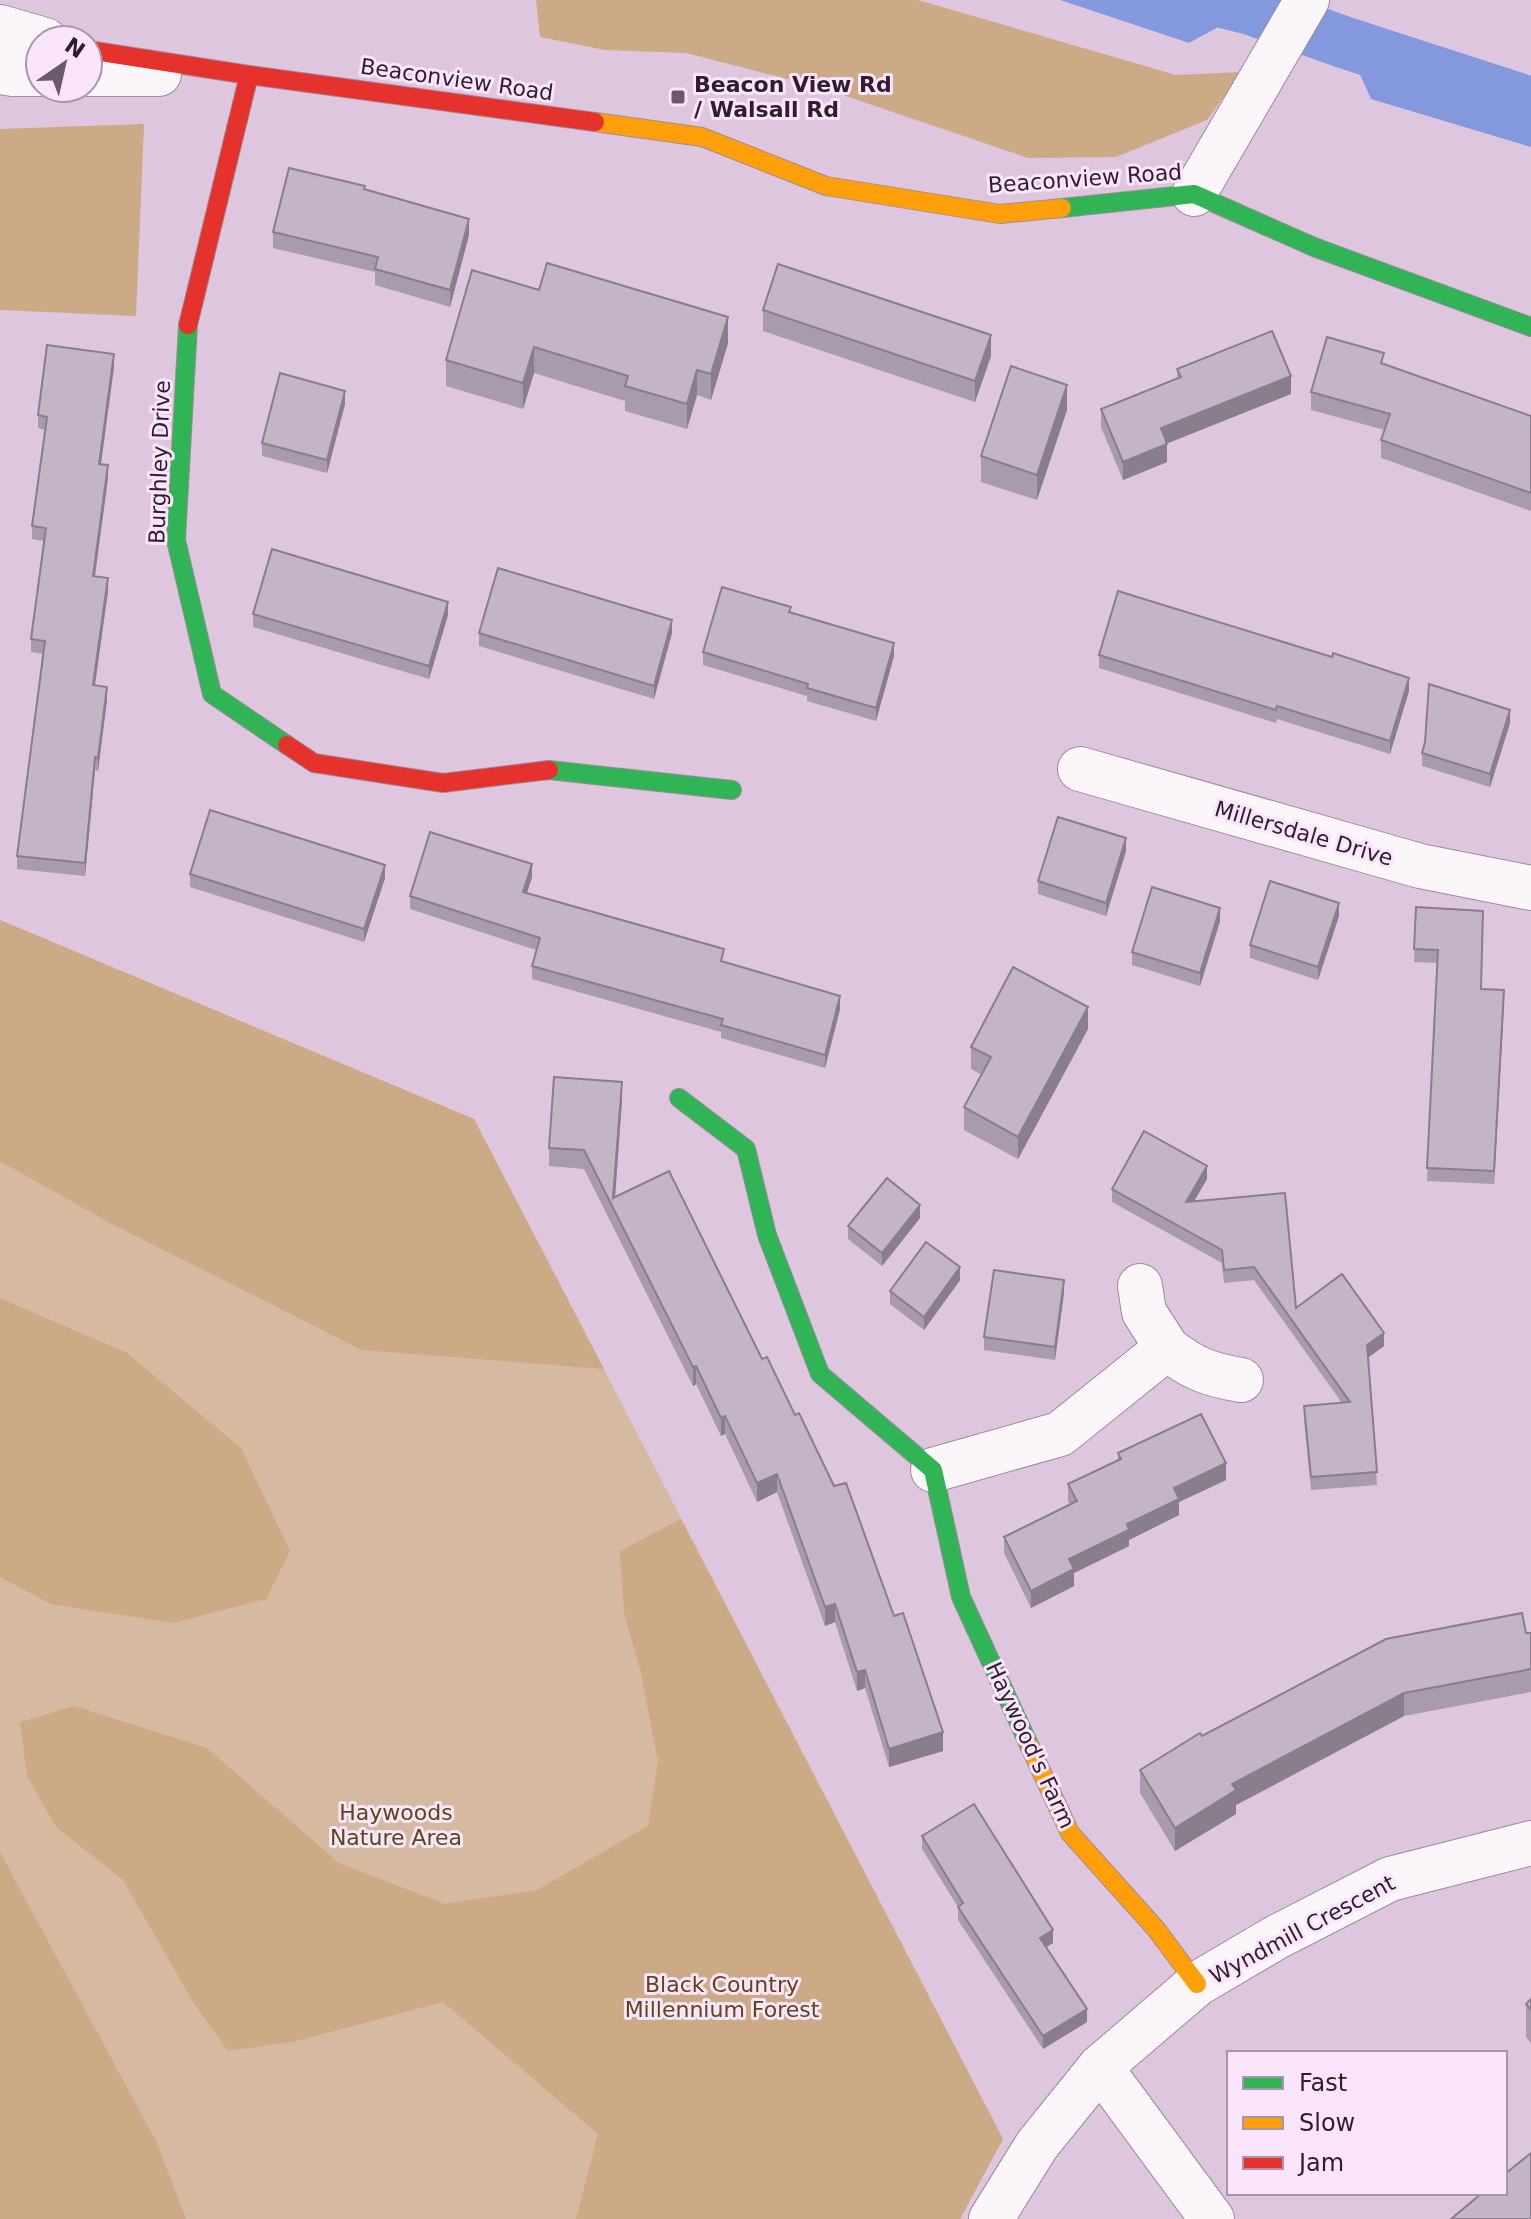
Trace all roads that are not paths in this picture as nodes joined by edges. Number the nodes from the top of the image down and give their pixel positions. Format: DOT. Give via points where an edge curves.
graph roads {
  1 [pos="1307,0"];
  2 [pos="0,27"];
  3 [pos="24,34"];
  4 [pos="104,52"];
  5 [pos="0,72"];
  6 [pos="24,73"];
  7 [pos="104,74"];
  8 [pos="249,75"];
  9 [pos="1194,194"];
  10 [pos="1531,327"];
  11 [pos="1080,769"];
  12 [pos="732,790"];
  13 [pos="1531,888"];
  14 [pos="679,1098"];
  15 [pos="1140,1286"];
  16 [pos="1167,1348"];
  17 [pos="1241,1380"];
  18 [pos="933,1470"];
  19 [pos="1531,1843"];
  20 [pos="1197,1984"];
  21 [pos="1100,2067"];
  22 [pos="991,2219"];
  23 [pos="1212,2219"];
  1 -- 9 [label="street"];
  2 -- 3 [label="street"];
  4 -- 8 [label="street, Beaconview Road"];
  5 -- 6 [label="street"];
  7 -- 8 [label="street"];
  8 -- 9 [label="street, Beaconview Road" via="702,137 826,186 1000,214"];
  8 -- 12 [label="street, Burghley Drive" via="188,327 176,540 212,694 314,763 443,783 554,769"];
  9 -- 10 [label="street, Beaconview Road" via="1314,247"];
  11 -- 13 [label="street, Millersdale Drive" via="1420,866"];
  14 -- 18 [label="street" via="746,1149 767,1235 820,1374"];
  15 -- 16 [label="street" via="1144,1312"];
  16 -- 17 [label="street" via="1187,1365"];
  16 -- 18 [label="street" via="1060,1434"];
  18 -- 20 [label="street, Haywood's Farm" via="961,1597 1070,1833 1156,1929"];
  19 -- 20 [label="street, Wyndmill Crescent" via="1390,1879"];
  20 -- 21 [label="street, Wyndmill Crescent"];
  21 -- 22 [label="street, Wyndmill Crescent" via="1037,2145"];
  21 -- 23 [label="street"];
}
